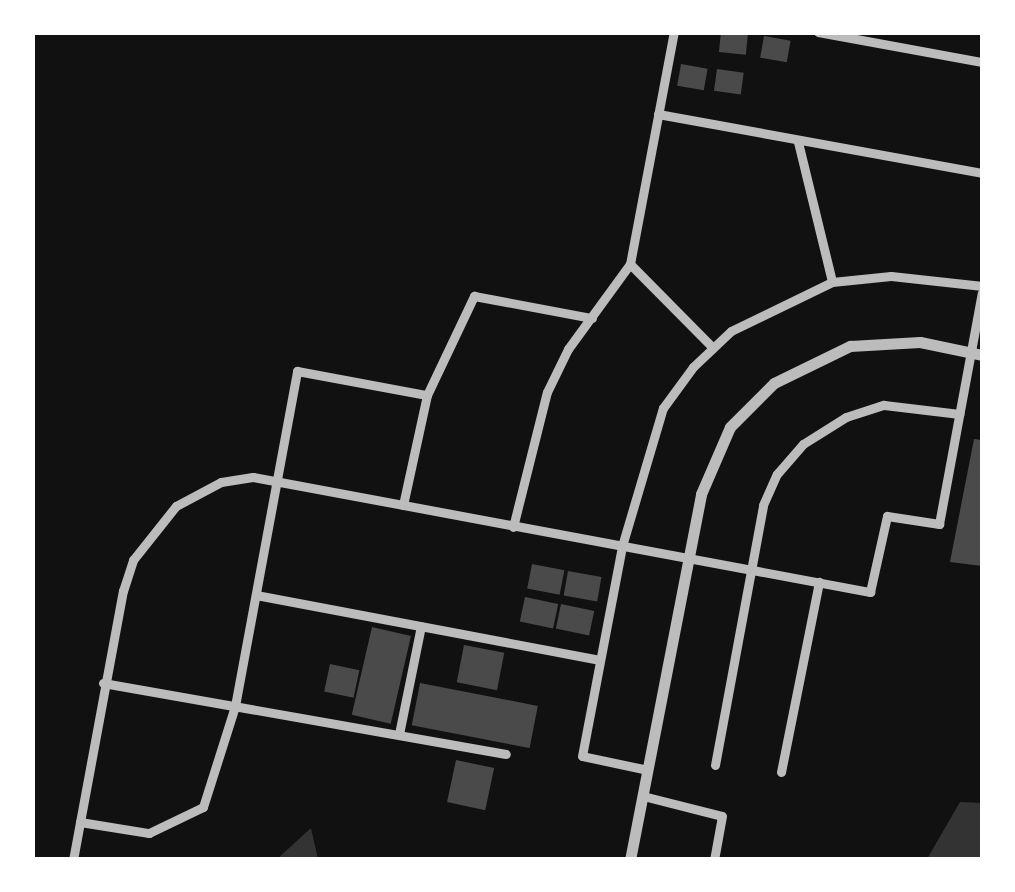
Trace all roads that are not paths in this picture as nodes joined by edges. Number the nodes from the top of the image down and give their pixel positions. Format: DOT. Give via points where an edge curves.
graph roads {
  1 [pos="674,32"];
  2 [pos="818,32"];
  3 [pos="982,62"];
  4 [pos="658,114"];
  5 [pos="798,142"];
  6 [pos="982,174"];
  7 [pos="630,264"];
  8 [pos="832,282"];
  9 [pos="982,289"];
  10 [pos="592,318"];
  11 [pos="712,348"];
  12 [pos="977,354"];
  13 [pos="428,395"];
  14 [pos="959,414"];
  15 [pos="277,481"];
  16 [pos="403,506"];
  17 [pos="513,527"];
  18 [pos="622,546"];
  19 [pos="688,558"];
  20 [pos="753,568"];
  21 [pos="819,582"];
  22 [pos="256,595"];
  23 [pos="421,626"];
  24 [pos="600,660"];
  25 [pos="103,683"];
  26 [pos="235,706"];
  27 [pos="399,734"];
  28 [pos="506,754"];
  29 [pos="715,765"];
  30 [pos="648,770"];
  31 [pos="781,772"];
  32 [pos="643,796"];
  33 [pos="80,822"];
  34 [pos="72,860"];
  35 [pos="630,860"];
  36 [pos="714,860"];
  1 -- 4 [label="street"];
  2 -- 3 [label="street"];
  4 -- 5 [label="street"];
  4 -- 7 [label="street"];
  5 -- 6 [label="street"];
  5 -- 8 [label="street"];
  7 -- 10 [label="street"];
  7 -- 11 [label="street"];
  8 -- 9 [label="street" via="891,276"];
  8 -- 11 [label="street" via="776,304"];
  9 -- 12 [label="street"];
  10 -- 13 [label="street" via="474,296"];
  10 -- 17 [label="street" via="548,392"];
  11 -- 18 [label="street" via="664,408"];
  12 -- 14 [label="street"];
  12 -- 19 [label="street" via="920,342 871,342 832,352 774,383 715,452"];
  13 -- 15 [label="street" via="297,370"];
  13 -- 16 [label="street"];
  14 -- 20 [label="street" via="884,405 846,417 803,444 777,474 763,505"];
  14 -- 21 [label="street" via="940,524 887,516 870,592"];
  15 -- 16 [label="street"];
  15 -- 22 [label="street"];
  15 -- 25 [label="street" via="221,482 176,506 156,526 122,591"];
  16 -- 17 [label="street"];
  17 -- 18 [label="street"];
  18 -- 19 [label="street"];
  18 -- 24 [label="street"];
  19 -- 20 [label="street"];
  19 -- 30 [label="street"];
  20 -- 21 [label="street"];
  20 -- 29 [label="street"];
  21 -- 31 [label="street"];
  22 -- 23 [label="street"];
  22 -- 26 [label="street"];
  23 -- 24 [label="street"];
  23 -- 27 [label="street"];
  24 -- 30 [label="street" via="582,756"];
  25 -- 26 [label="street"];
  25 -- 33 [label="street"];
  26 -- 27 [label="street"];
  26 -- 33 [label="street" via="203,807 149,833"];
  27 -- 28 [label="street"];
  30 -- 32 [label="street"];
  32 -- 35 [label="street"];
  32 -- 36 [label="street" via="722,816"];
  33 -- 34 [label="street"];
}
